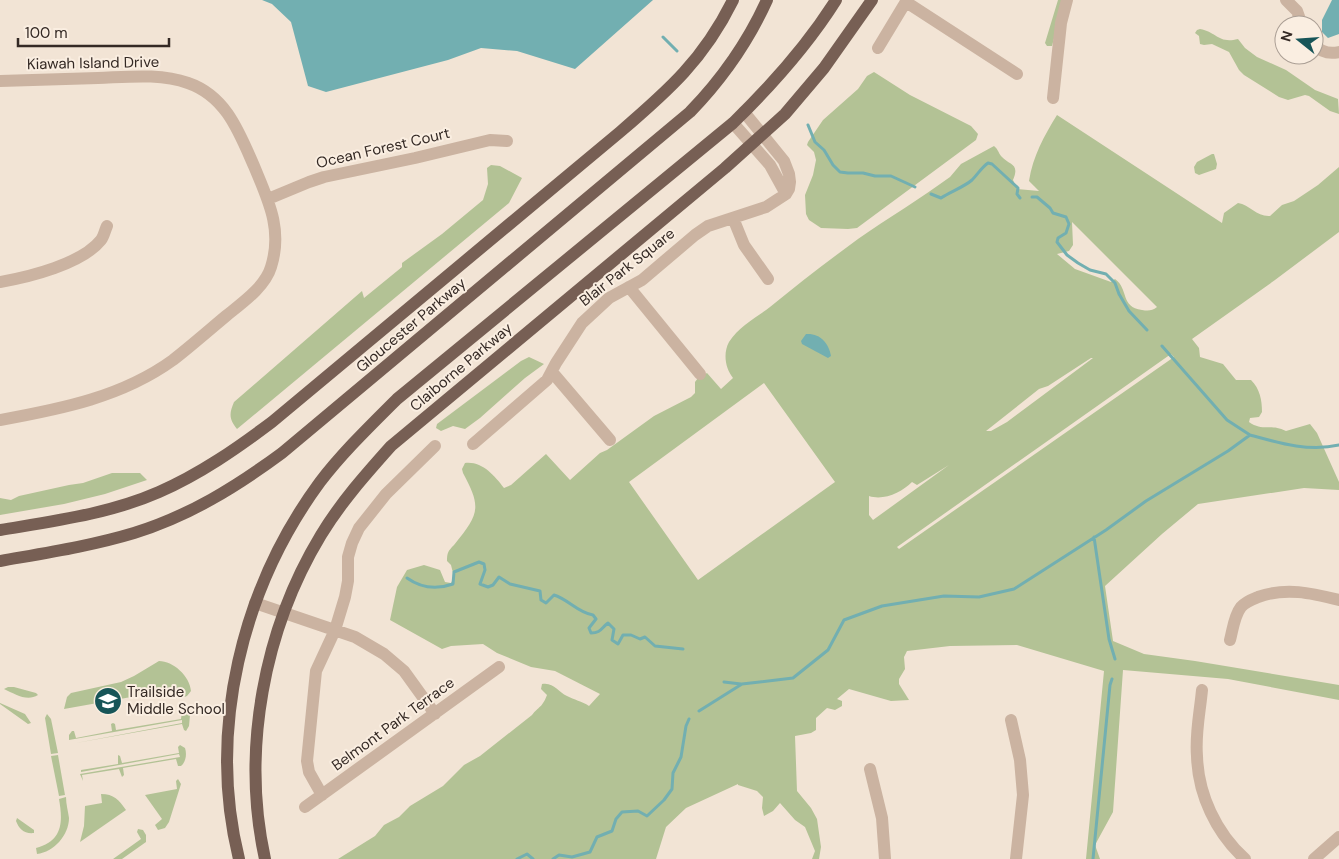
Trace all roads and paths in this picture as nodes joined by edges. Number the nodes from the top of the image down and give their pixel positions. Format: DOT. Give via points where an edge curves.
graph roads {
  1 [pos="733,0"];
  2 [pos="767,0"];
  3 [pos="836,0"];
  4 [pos="872,0"];
  5 [pos="1067,0"];
  6 [pos="1286,0"];
  7 [pos="907,1"];
  8 [pos="1298,15"];
  9 [pos="878,48"];
  10 [pos="1324,51"];
  11 [pos="1339,52"];
  12 [pos="1017,74"];
  13 [pos="0,81"];
  14 [pos="1053,98"];
  15 [pos="744,112"];
  16 [pos="733,122"];
  17 [pos="763,133"];
  18 [pos="507,141"];
  19 [pos="752,143"];
  20 [pos="786,194"];
  21 [pos="268,199"];
  22 [pos="733,218"];
  23 [pos="107,226"];
  24 [pos="768,279"];
  25 [pos="0,282"];
  26 [pos="629,288"];
  27 [pos="552,372"];
  28 [pos="700,374"];
  29 [pos="0,420"];
  30 [pos="610,440"];
  31 [pos="473,444"];
  32 [pos="435,446"];
  33 [pos="0,530"];
  34 [pos="0,561"];
  35 [pos="1339,600"];
  36 [pos="255,603"];
  37 [pos="283,613"];
  38 [pos="335,630"];
  39 [pos="1230,640"];
  40 [pos="500,667"];
  41 [pos="1202,690"];
  42 [pos="435,714"];
  43 [pos="1011,720"];
  44 [pos="870,769"];
  45 [pos="322,795"];
  46 [pos="305,807"];
  47 [pos="1339,837"];
  48 [pos="239,859"];
  49 [pos="265,859"];
  50 [pos="885,859"];
  51 [pos="1016,859"];
  52 [pos="1244,859"];
  53 [pos="1314,859"];
  1 -- 33 [label="main road, Gloucester Parkway" via="701,53 670,89 231,453 158,493 124,505 80,517"];
  2 -- 34 [label="main road, Gloucester Parkway" via="756,26 731,64 690,112 282,453 209,501 170,519 100,542"];
  3 -- 15 [label="main road, Claiborne Parkway" via="792,61"];
  4 -- 17 [label="main road, Claiborne Parkway" via="824,68"];
  5 -- 14 [label="street" via="1060,30"];
  6 -- 8 [label="street"];
  7 -- 9 [label="street"];
  7 -- 12 [label="street"];
  10 -- 11 [label="street"];
  13 -- 21 [label="street, Kiawah Island Drive" via="127,77 188,82 217,100 230,116"];
  15 -- 16 [label="main road, Claiborne Parkway"];
  15 -- 17 [label="street"];
  16 -- 19 [label="street"];
  16 -- 36 [label="main road, Claiborne Parkway" via="398,399 356,440 293,523"];
  17 -- 19 [label="main road, Claiborne Parkway"];
  17 -- 20 [label="street" via="784,161 789,174 790,189"];
  18 -- 21 [label="street, Ocean Forest Court" via="490,140 324,177"];
  19 -- 20 [label="street" via="777,175"];
  19 -- 37 [label="main road, Claiborne Parkway" via="392,446 356,486 322,534 298,576"];
  20 -- 22 [label="street, Blair Park Square" via="766,207"];
  21 -- 29 [label="street, Kiawah Island Drive" via="275,223 276,243 271,268 263,283 173,360 133,384 94,400"];
  22 -- 24 [label="street" via="744,245"];
  22 -- 26 [label="street, Blair Park Square" via="708,226"];
  23 -- 25 [label="street" via="102,239 72,260 29,276"];
  26 -- 27 [label="street, Blair Park Square" via="609,298 582,323"];
  26 -- 28 [label="street"];
  27 -- 30 [label="street"];
  27 -- 31 [label="street, Blair Park Square" via="547,380"];
  32 -- 38 [label="street" via="386,494 359,528 348,558 348,581"];
  35 -- 39 [label="street" via="1298,591 1261,596 1242,606"];
  36 -- 37 [label="street"];
  36 -- 48 [label="main road, Claiborne Parkway" via="241,648 229,724 229,802"];
  37 -- 38 [label="street"];
  37 -- 49 [label="main road, Claiborne Parkway" via="264,687 257,739 257,805"];
  38 -- 42 [label="street" via="355,637 384,654 404,672"];
  38 -- 45 [label="street" via="316,671 307,761 309,772"];
  40 -- 42 [label="street, Belmont Park Terrace"];
  41 -- 52 [label="street" via="1196,756 1203,792 1214,820"];
  42 -- 45 [label="street, Belmont Park Terrace"];
  43 -- 51 [label="street" via="1021,766 1023,795"];
  44 -- 50 [label="street" via="882,818"];
  45 -- 46 [label="street, Belmont Park Terrace"];
  47 -- 53 [label="street"];
}
